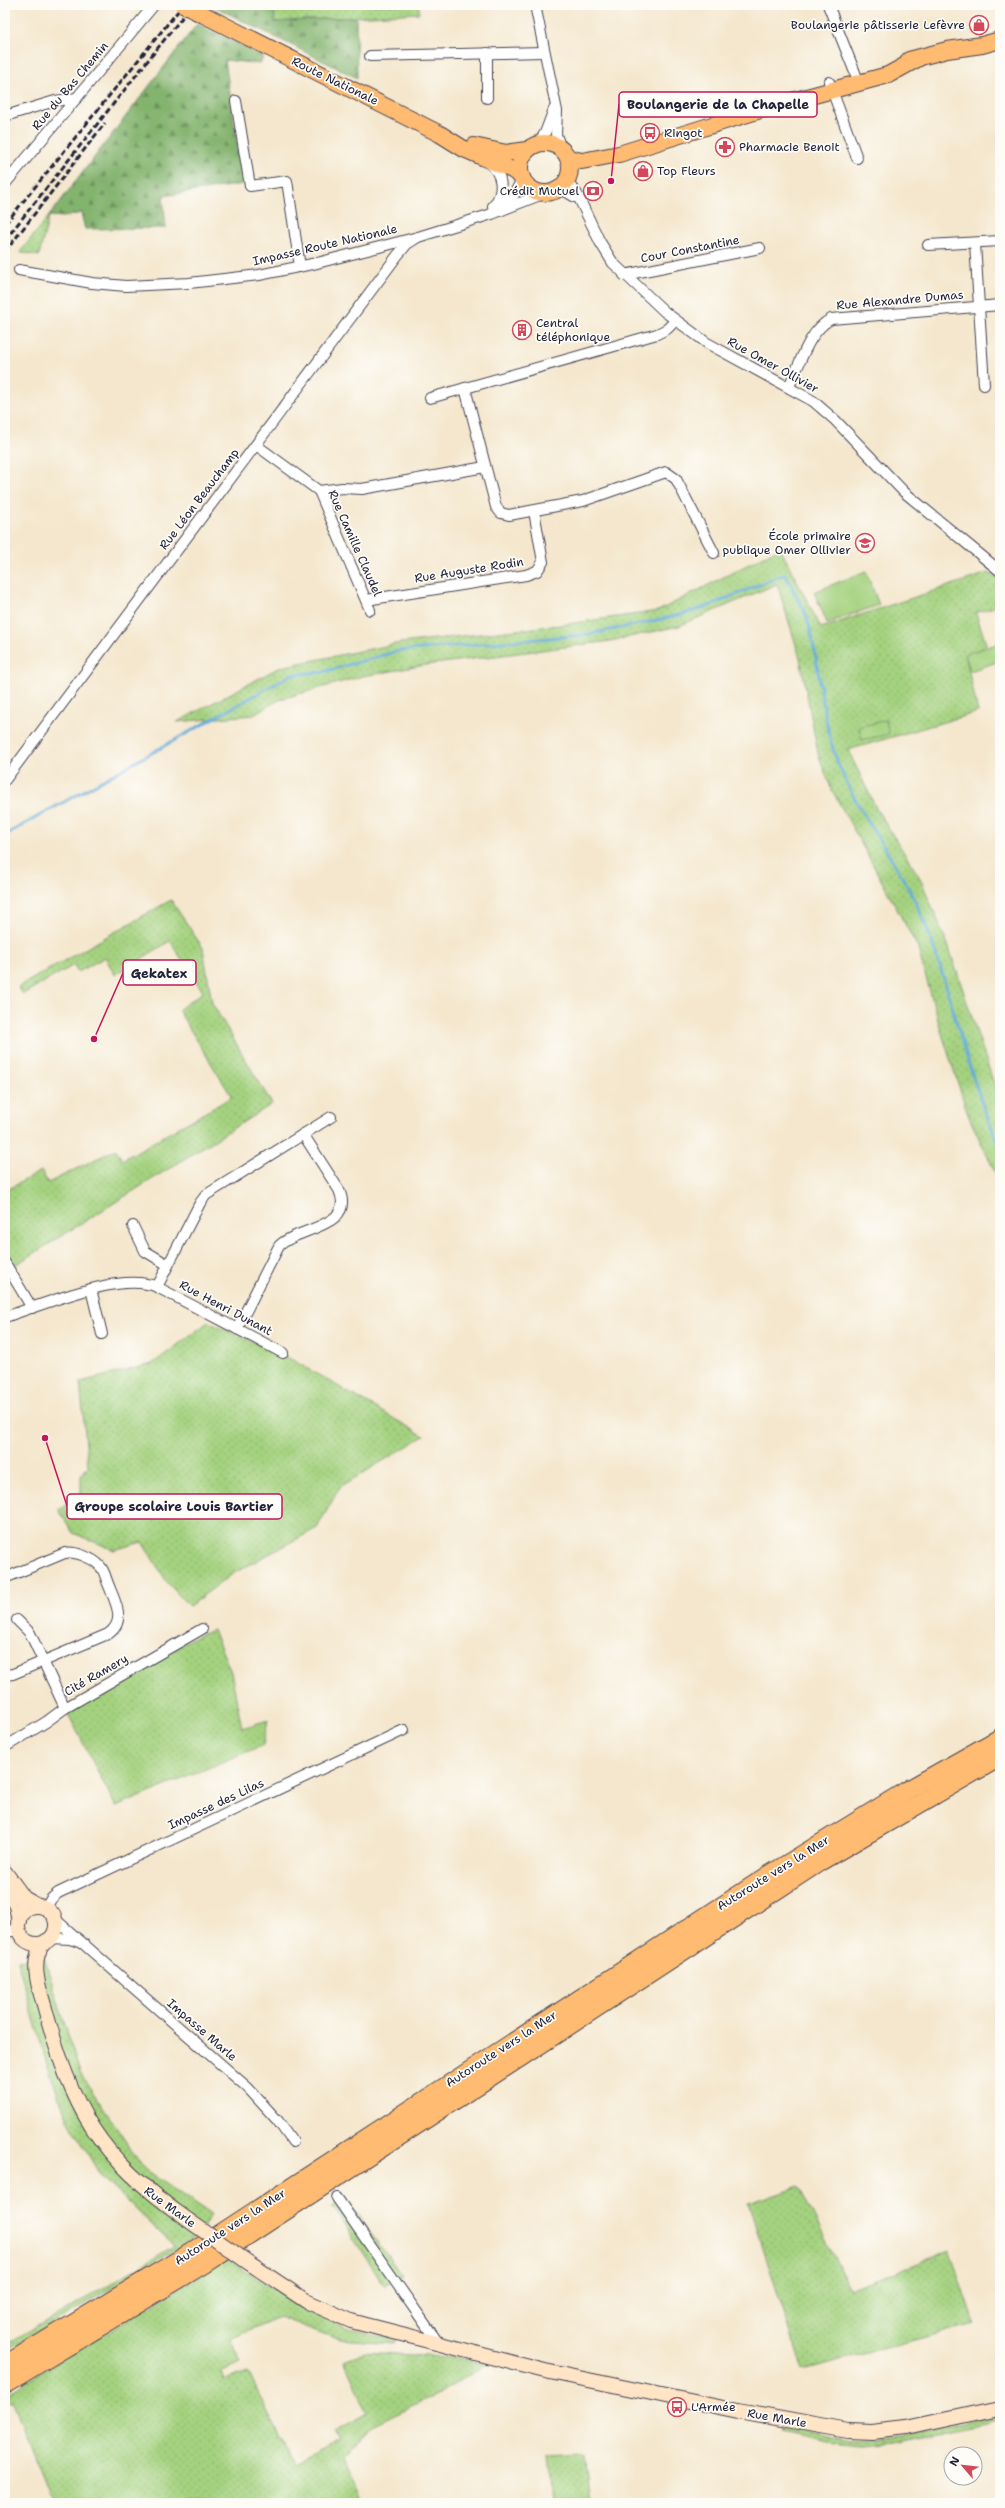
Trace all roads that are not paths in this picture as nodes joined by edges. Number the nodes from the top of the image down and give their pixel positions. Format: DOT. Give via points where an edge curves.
graph roads {
  1 [pos="154,5"];
  2 [pos="183,5"];
  3 [pos="535,5"];
  4 [pos="828,5"];
  5 [pos="1000,31"];
  6 [pos="1000,40"];
  7 [pos="947,50"];
  8 [pos="543,52"];
  9 [pos="487,53"];
  10 [pos="370,56"];
  11 [pos="919,58"];
  12 [pos="856,75"];
  13 [pos="831,87"];
  14 [pos="77,98"];
  15 [pos="487,98"];
  16 [pos="236,101"];
  17 [pos="554,101"];
  18 [pos="5,116"];
  19 [pos="440,134"];
  20 [pos="533,147"];
  21 [pos="564,153"];
  22 [pos="619,154"];
  23 [pos="482,157"];
  24 [pos="857,158"];
  25 [pos="522,178"];
  26 [pos="5,184"];
  27 [pos="560,185"];
  28 [pos="493,207"];
  29 [pos="468,220"];
  30 [pos="418,237"];
  31 [pos="1000,241"];
  32 [pos="975,243"];
  33 [pos="928,246"];
  34 [pos="760,248"];
  35 [pos="300,267"];
  36 [pos="19,270"];
  37 [pos="624,275"];
  38 [pos="1000,305"];
  39 [pos="980,307"];
  40 [pos="675,321"];
  41 [pos="984,385"];
  42 [pos="789,386"];
  43 [pos="465,388"];
  44 [pos="430,398"];
  45 [pos="256,445"];
  46 [pos="485,467"];
  47 [pos="320,491"];
  48 [pos="534,511"];
  49 [pos="714,553"];
  50 [pos="999,567"];
  51 [pos="366,600"];
  52 [pos="370,610"];
  53 [pos="5,780"];
  54 [pos="332,1117"];
  55 [pos="303,1134"];
  56 [pos="132,1226"];
  57 [pos="5,1263"];
  58 [pos="168,1265"];
  59 [pos="157,1287"];
  60 [pos="91,1289"];
  61 [pos="32,1308"];
  62 [pos="5,1317"];
  63 [pos="237,1329"];
  64 [pos="102,1334"];
  65 [pos="283,1353"];
  66 [pos="5,1578"];
  67 [pos="17,1620"];
  68 [pos="202,1629"];
  69 [pos="43,1661"];
  70 [pos="5,1675"];
  71 [pos="64,1708"];
  72 [pos="404,1730"];
  73 [pos="1000,1738"];
  74 [pos="5,1747"];
  75 [pos="1000,1757"];
  76 [pos="5,1872"];
  77 [pos="5,1886"];
  78 [pos="42,1907"];
  79 [pos="55,1919"];
  80 [pos="20,1929"];
  81 [pos="5,1932"];
  82 [pos="48,1940"];
  83 [pos="85,1945"];
  84 [pos="40,1993"];
  85 [pos="293,2142"];
  86 [pos="337,2198"];
  87 [pos="439,2344"];
  88 [pos="5,2365"];
  89 [pos="5,2384"];
  90 [pos="1000,2408"];
  1 -- 14 [label="street, Rue du Bas Chemin"];
  2 -- 19 [label="main road, Route Nationale, bridge"];
  3 -- 8 [label="street"];
  4 -- 12 [label="street"];
  5 -- 7 [label="main road"];
  6 -- 7 [label="main road" via="982,46"];
  7 -- 11 [label="main road"];
  8 -- 9 [label="street"];
  8 -- 17 [label="street"];
  9 -- 10 [label="street"];
  9 -- 15 [label="street"];
  11 -- 12 [label="main road"];
  11 -- 13 [label="main road" via="888,75"];
  12 -- 13 [label="main road"];
  13 -- 22 [label="main road" via="807,88 770,107"];
  13 -- 24 [label="street"];
  14 -- 18 [label="street" via="55,101"];
  14 -- 26 [label="street, Rue du Bas Chemin"];
  16 -- 35 [label="street" via="250,186 287,181"];
  17 -- 20 [label="street" via="545,133"];
  17 -- 21 [label="street" via="557,114 556,135"];
  19 -- 20 [label="main road, Route Nationale" via="506,153"];
  19 -- 23 [label="main road, Route Nationale"];
  20 -- 21 [label="main road" via="550,144"];
  20 -- 25 [label="main road" via="521,162"];
  21 -- 22 [label="main road" via="582,161"];
  21 -- 27 [label="main road" via="570,171"];
  22 -- 27 [label="main road"];
  23 -- 25 [label="main road, Route Nationale" via="512,170"];
  23 -- 28 [label="street, Route Nationale" via="496,170 501,182 500,194"];
  25 -- 27 [label="main road" via="533,190"];
  25 -- 28 [label="street, Impasse Route Nationale" via="514,195"];
  27 -- 29 [label="street, Impasse Route Nationale" via="492,214"];
  27 -- 37 [label="street, Rue Omer Ollivier" via="583,205 604,250"];
  28 -- 29 [label="street, Impasse Route Nationale"];
  29 -- 30 [label="street, Impasse Route Nationale"];
  30 -- 35 [label="street, Impasse Route Nationale"];
  30 -- 45 [label="street, Rue Léon Beauchamp" via="397,256"];
  31 -- 32 [label="street"];
  32 -- 33 [label="street"];
  32 -- 39 [label="street"];
  34 -- 37 [label="street, Cour Constantine"];
  35 -- 36 [label="street, Impasse Route Nationale" via="231,279 138,286 92,284"];
  37 -- 40 [label="street, Rue Omer Ollivier"];
  38 -- 39 [label="street, Rue Alexandre Dumas"];
  39 -- 41 [label="street, Rue Alexandre Dumas"];
  39 -- 42 [label="street, Rue Alexandre Dumas" via="831,319 822,324 814,334"];
  40 -- 42 [label="street, Rue Omer Ollivier" via="717,349"];
  40 -- 43 [label="street" via="662,332"];
  42 -- 50 [label="street, Rue Omer Ollivier" via="828,414 904,492"];
  43 -- 44 [label="street"];
  43 -- 46 [label="street"];
  45 -- 47 [label="street, Rue Camille Claudel"];
  45 -- 53 [label="street, Rue Léon Beauchamp"];
  46 -- 47 [label="street" via="362,489"];
  46 -- 48 [label="street" via="496,507 501,513 508,515"];
  47 -- 51 [label="street, Rue Camille Claudel"];
  48 -- 49 [label="street" via="584,501 666,472 676,479"];
  48 -- 51 [label="street, Rue Auguste Rodin" via="543,562 537,571 526,575"];
  51 -- 52 [label="street, Rue Camille Claudel"];
  54 -- 55 [label="street"];
  55 -- 58 [label="street" via="206,1195"];
  55 -- 63 [label="street" via="339,1190 342,1209 333,1220 290,1237 279,1246"];
  56 -- 58 [label="street" via="145,1251"];
  57 -- 61 [label="street"];
  58 -- 59 [label="street"];
  59 -- 60 [label="street, Rue Henri Dunant" via="145,1282 132,1282"];
  59 -- 63 [label="street, Rue Henri Dunant"];
  60 -- 61 [label="street, Rue Henri Dunant"];
  60 -- 64 [label="street"];
  61 -- 62 [label="street, Rue Henri Dunant"];
  63 -- 65 [label="street, Rue Henri Dunant"];
  66 -- 69 [label="street" via="68,1553 91,1560 102,1568 118,1610 115,1628 108,1634"];
  67 -- 69 [label="street" via="30,1633"];
  68 -- 71 [label="street, Cité Ramery"];
  69 -- 70 [label="street"];
  69 -- 71 [label="street"];
  71 -- 74 [label="street, Cité Ramery"];
  72 -- 78 [label="street, Impasse des Lilas" via="58,1893"];
  73 -- 88 [label="highway, Autoroute vers la Mer" via="906,1791 766,1877 200,2247"];
  75 -- 89 [label="highway" via="821,1861 198,2268"];
  76 -- 78 [label="main road" via="24,1898"];
  77 -- 80 [label="main road, Rue Marle" via="16,1906"];
  78 -- 79 [label="main road"];
  78 -- 80 [label="main road" via="26,1909"];
  79 -- 82 [label="main road" via="55,1931"];
  79 -- 83 [label="street, Impasse Marle"];
  80 -- 81 [label="street"];
  80 -- 82 [label="main road" via="34,1943"];
  80 -- 84 [label="main road, Rue Marle"];
  82 -- 83 [label="street, Impasse Marle" via="70,1939"];
  82 -- 84 [label="main road, Rue Marle" via="37,1957"];
  83 -- 85 [label="street, Impasse Marle" via="248,2088"];
  84 -- 87 [label="main road, Rue Marle, bridge" via="66,2079 93,2130 112,2156 136,2180 188,2220 301,2298 328,2312 363,2324"];
  86 -- 87 [label="street"];
  87 -- 90 [label="main road, Rue Marle" via="571,2377 856,2432 893,2431"];
}
